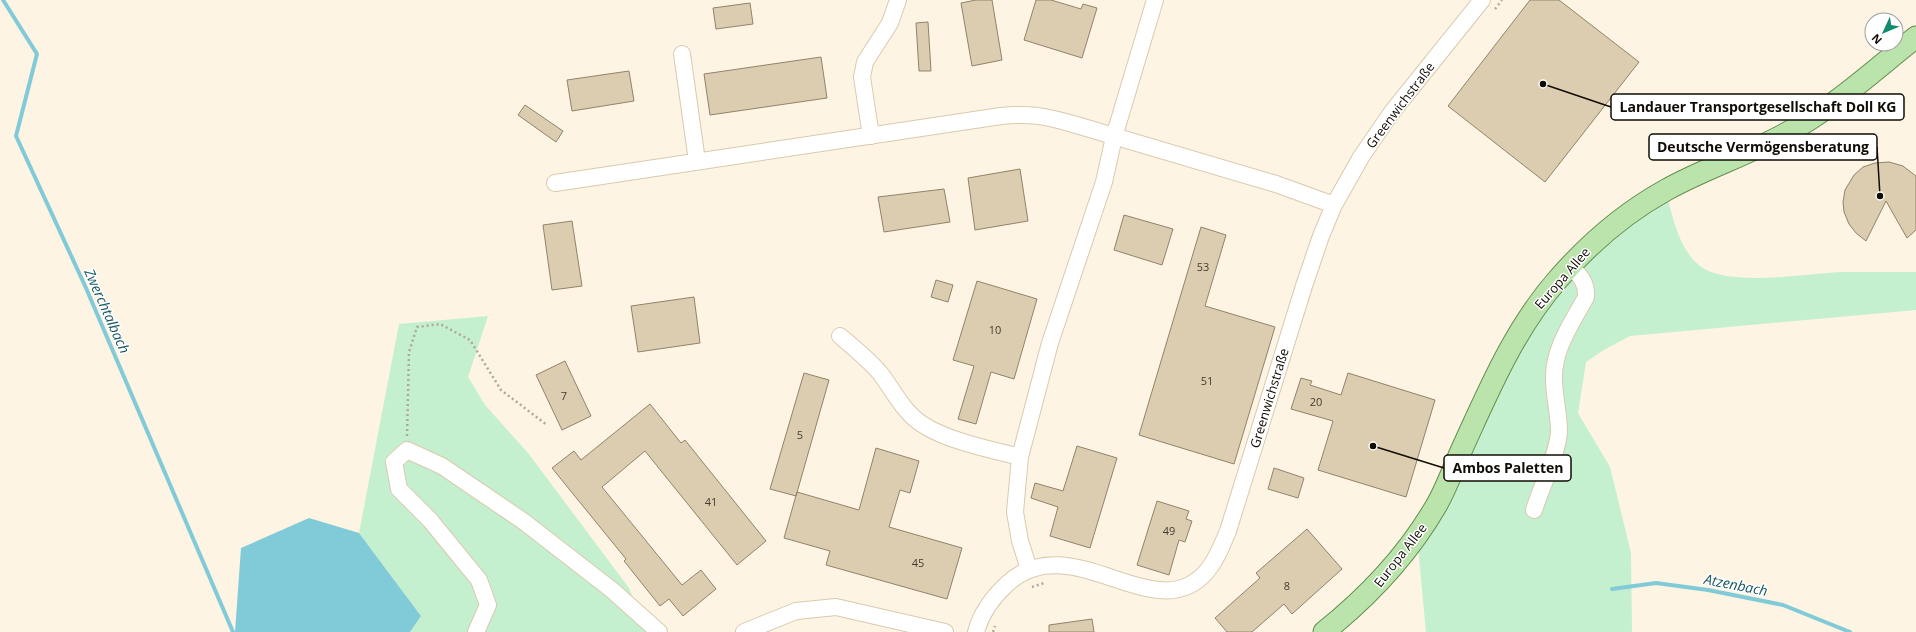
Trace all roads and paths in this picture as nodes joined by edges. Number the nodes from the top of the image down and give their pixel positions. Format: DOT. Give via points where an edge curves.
graph roads {
  1 [pos="898,0"];
  2 [pos="1156,0"];
  3 [pos="1482,0"];
  4 [pos="1916,37"];
  5 [pos="682,54"];
  6 [pos="871,136"];
  7 [pos="1114,137"];
  8 [pos="697,161"];
  9 [pos="555,183"];
  10 [pos="1334,205"];
  11 [pos="1570,266"];
  12 [pos="840,336"];
  13 [pos="547,425"];
  14 [pos="407,450"];
  15 [pos="1020,457"];
  16 [pos="1534,510"];
  17 [pos="1029,569"];
  18 [pos="476,632"];
  19 [pos="659,632"];
  20 [pos="744,632"];
  21 [pos="945,632"];
  22 [pos="976,632"];
  23 [pos="1324,632"];
  1 -- 6 [label="street" via="890,23 865,62 862,77"];
  2 -- 7 [label="street"];
  3 -- 10 [label="street, Greenwichstraße" via="1392,112 1361,157"];
  4 -- 11 [label="main road, Europa Allee" via="1840,99 1799,126 1757,149 1665,190 1600,237"];
  5 -- 8 [label="street"];
  6 -- 7 [label="street" via="1026,114 1046,116"];
  6 -- 8 [label="street"];
  7 -- 10 [label="street" via="1276,184"];
  7 -- 15 [label="street" via="1104,182 1053,336"];
  8 -- 9 [label="street"];
  10 -- 17 [label="street, Greenwichstraße" via="1307,279 1228,531 1217,557 1207,572 1193,583 1175,589 1156,590 1065,565 1050,564"];
  11 -- 16 [label="street" via="1583,279 1586,297 1559,347 1554,364 1559,431"];
  11 -- 23 [label="main road, Europa Allee" via="1518,332 1498,369 1437,504 1418,536 1372,590"];
  12 -- 15 [label="street" via="879,373 908,412 925,426 959,440"];
  13 -- 14 [label="path" via="501,390 470,340 440,324 417,326 409,352"];
  14 -- 18 [label="street" via="394,462 400,488 479,580 488,605"];
  14 -- 19 [label="street" via="442,466 523,522 612,590"];
  15 -- 17 [label="street" via="1015,512 1020,541"];
  17 -- 22 [label="street, Greenwichstraße" via="1000,591 981,616"];
  20 -- 21 [label="street" via="796,611 836,607"];
}
